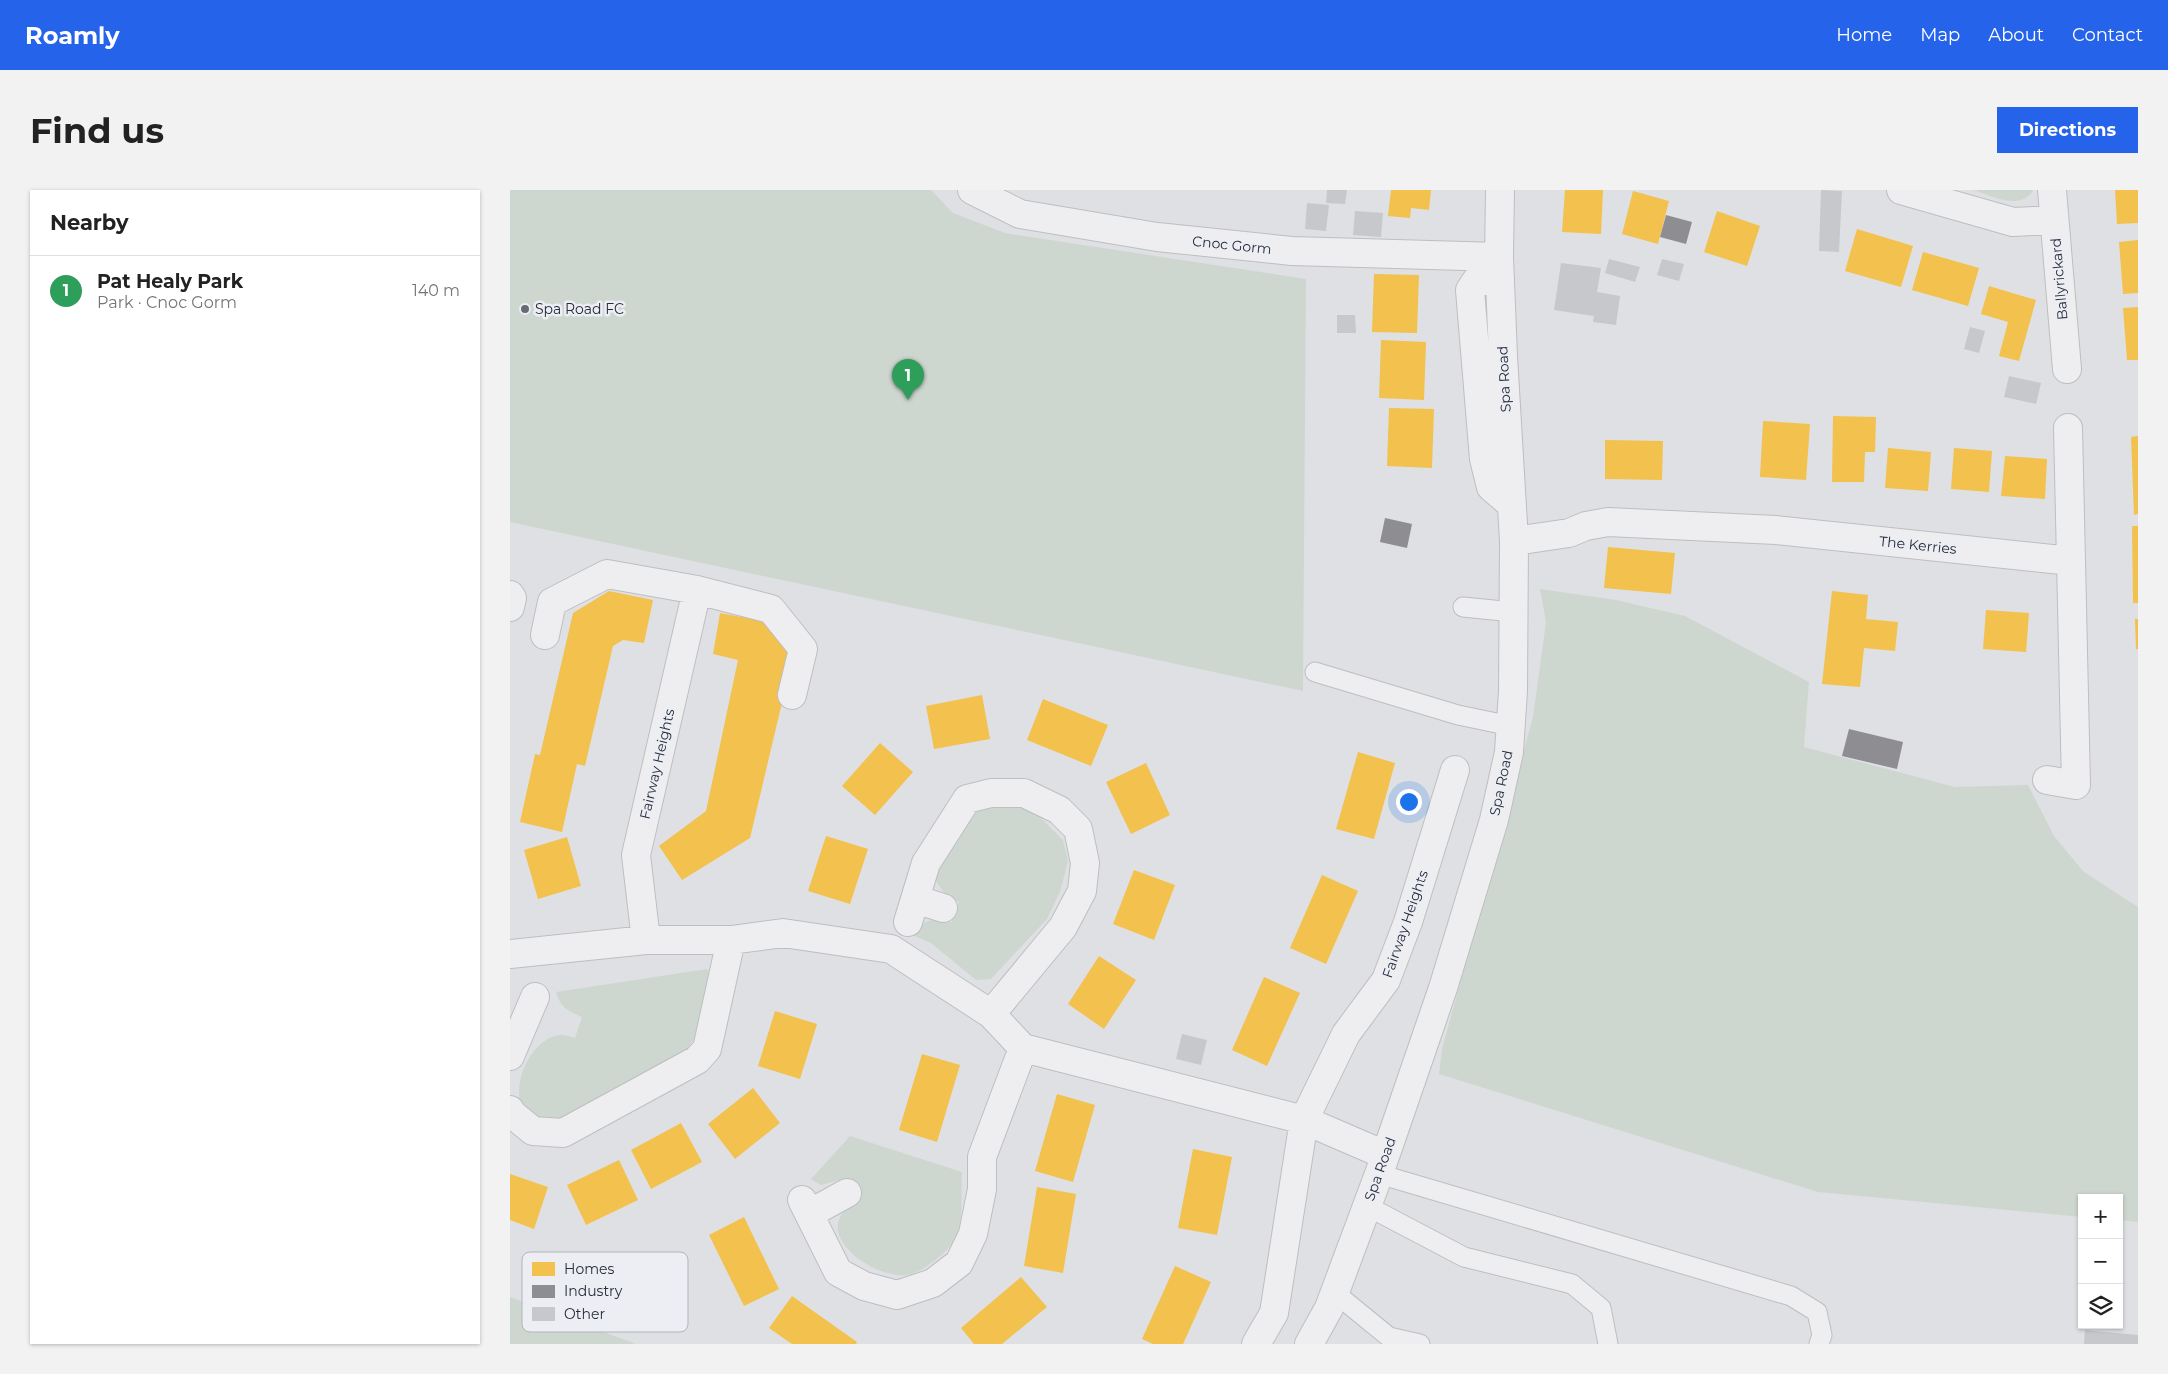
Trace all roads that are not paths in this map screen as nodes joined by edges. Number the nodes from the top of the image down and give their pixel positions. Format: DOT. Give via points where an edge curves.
graph roads {
  1 [pos="972,190"];
  2 [pos="1500,190"];
  3 [pos="1902,190"];
  4 [pos="2052,190"];
  5 [pos="2054,220"];
  6 [pos="1500,268"];
  7 [pos="2067,369"];
  8 [pos="2068,428"];
  9 [pos="1514,541"];
  10 [pos="2071,561"];
  11 [pos="696,590"];
  12 [pos="510,595"];
  13 [pos="510,606"];
  14 [pos="1463,607"];
  15 [pos="1513,612"];
  16 [pos="545,635"];
  17 [pos="1315,672"];
  18 [pos="792,695"];
  19 [pos="1510,726"];
  20 [pos="1455,770"];
  21 [pos="2047,780"];
  22 [pos="944,908"];
  23 [pos="646,940"];
  24 [pos="731,940"];
  25 [pos="510,954"];
  26 [pos="535,998"];
  27 [pos="991,1014"];
  28 [pos="1023,1048"];
  29 [pos="510,1056"];
  30 [pos="510,1110"];
  31 [pos="1304,1120"];
  32 [pos="1382,1164"];
  33 [pos="847,1192"];
  34 [pos="1367,1206"];
  35 [pos="1335,1293"];
  36 [pos="1256,1344"];
  37 [pos="1309,1344"];
  38 [pos="1420,1344"];
  39 [pos="1608,1344"];
  40 [pos="1818,1344"];
  1 -- 6 [label="street, Cnoc Gorm" via="1020,214 1157,237"];
  2 -- 6 [label="street"];
  3 -- 5 [label="street" via="2013,222"];
  4 -- 5 [label="street, Ballyrickard"];
  5 -- 7 [label="street, Ballyrickard"];
  6 -- 9 [label="street, Spa Road" via="1476,281 1470,290 1484,459 1491,487 1512,505"];
  8 -- 10 [label="street"];
  9 -- 10 [label="street, The Kerries" via="1569,533 1608,522 1776,530"];
  9 -- 15 [label="street, Spa Road"];
  10 -- 21 [label="street" via="2076,785"];
  11 -- 16 [label="street" via="607,574 552,602"];
  11 -- 18 [label="street" via="771,610 803,649"];
  11 -- 23 [label="street, Fairway Heights" via="636,855"];
  12 -- 13 [label="street"];
  14 -- 15 [label="lane"];
  15 -- 19 [label="street, Spa Road"];
  17 -- 19 [label="lane" via="1458,715"];
  19 -- 32 [label="street, Spa Road" via="1509,752 1494,820 1443,988"];
  20 -- 31 [label="street, Fairway Heights" via="1408,922 1386,980 1346,1034"];
  22 -- 27 [label="street" via="912,911 926,863 967,799 991,793 1024,793 1059,810 1078,829 1085,863 1082,891 1063,927"];
  23 -- 24 [label="street"];
  23 -- 25 [label="street"];
  24 -- 27 [label="street" via="783,933 891,949"];
  24 -- 30 [label="street" via="707,1049 697,1060 563,1133 533,1131"];
  26 -- 29 [label="street"];
  27 -- 28 [label="street"];
  28 -- 31 [label="street"];
  28 -- 33 [label="street" via="982,1157 982,1189 973,1234 959,1263 933,1283 897,1295 864,1286 838,1272 806,1207"];
  31 -- 32 [label="street"];
  31 -- 36 [label="street, Fairway Heights" via="1274,1313"];
  32 -- 34 [label="street, Spa Road"];
  32 -- 40 [label="lane" via="1791,1296 1817,1312 1822,1335"];
  34 -- 35 [label="street, Spa Road"];
  34 -- 39 [label="lane" via="1464,1258 1572,1284 1601,1308"];
  35 -- 37 [label="street, Spa Road"];
  35 -- 38 [label="lane" via="1389,1337"];
}
